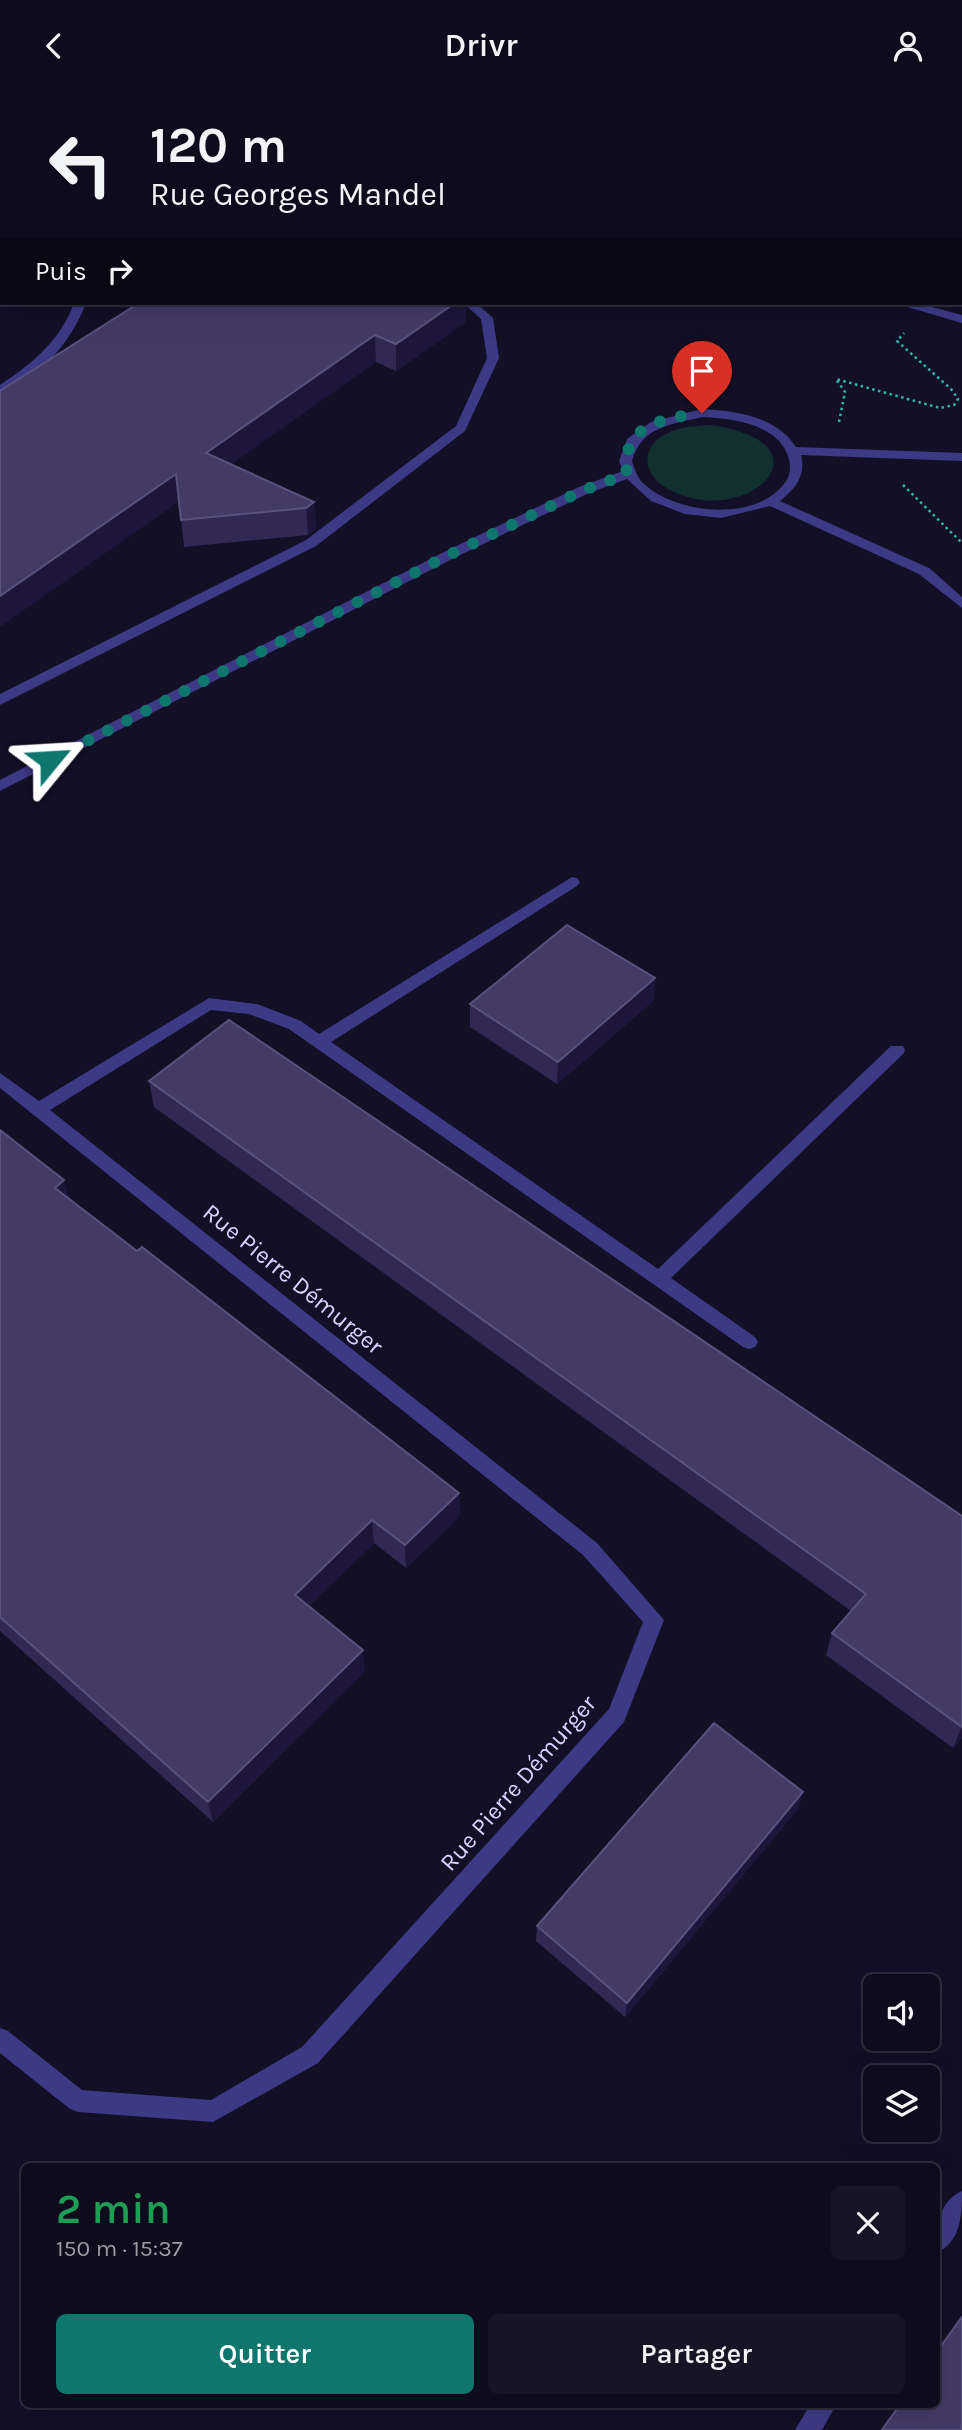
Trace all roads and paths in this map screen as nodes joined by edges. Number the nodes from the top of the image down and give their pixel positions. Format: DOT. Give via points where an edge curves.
graph roads {
  1 [pos="79,305"];
  2 [pos="471,305"];
  3 [pos="912,305"];
  4 [pos="926,309"];
  5 [pos="962,319"];
  6 [pos="0,390"];
  7 [pos="794,451"];
  8 [pos="848,453"];
  9 [pos="962,457"];
  10 [pos="627,474"];
  11 [pos="771,502"];
  12 [pos="962,543"];
  13 [pos="962,604"];
  14 [pos="0,700"];
  15 [pos="0,786"];
  16 [pos="572,882"];
  17 [pos="319,1042"];
  18 [pos="897,1050"];
  19 [pos="0,1079"];
  20 [pos="38,1109"];
  21 [pos="659,1279"];
  22 [pos="749,1342"];
  23 [pos="0,2039"];
  24 [pos="962,2203"];
  25 [pos="940,2235"];
  26 [pos="822,2408"];
  27 [pos="807,2430"];
  1 -- 6 [label="street" via="74,323 53,353"];
  2 -- 14 [label="street" via="487,318 493,358 461,428 311,543"];
  3 -- 4 [label="street"];
  4 -- 5 [label="street"];
  4 -- 8 [label="path" via="897,341 958,399 954,405 940,408 836,379 845,392 838,429"];
  7 -- 8 [label="street"];
  7 -- 10 [label="street" via="780,435 758,423 702,413 673,417 632,439 625,456"];
  7 -- 11 [label="street" via="796,479"];
  8 -- 9 [label="street"];
  8 -- 12 [label="path" via="872,476 899,481"];
  10 -- 11 [label="street" via="654,499 700,513 750,510"];
  10 -- 15 [label="street" via="447,556"];
  11 -- 13 [label="street" via="924,571"];
  16 -- 17 [label="street"];
  17 -- 20 [label="street" via="295,1025 251,1008 209,1004"];
  17 -- 21 [label="street"];
  18 -- 21 [label="street"];
  19 -- 20 [label="street, Rue Pierre Démurger"];
  20 -- 23 [label="street, Rue Pierre Démurger" via="590,1549 654,1620 617,1715 310,2055 213,2111 78,2101"];
  21 -- 22 [label="street"];
  24 -- 25 [label="street"];
  26 -- 27 [label="street"];
}
